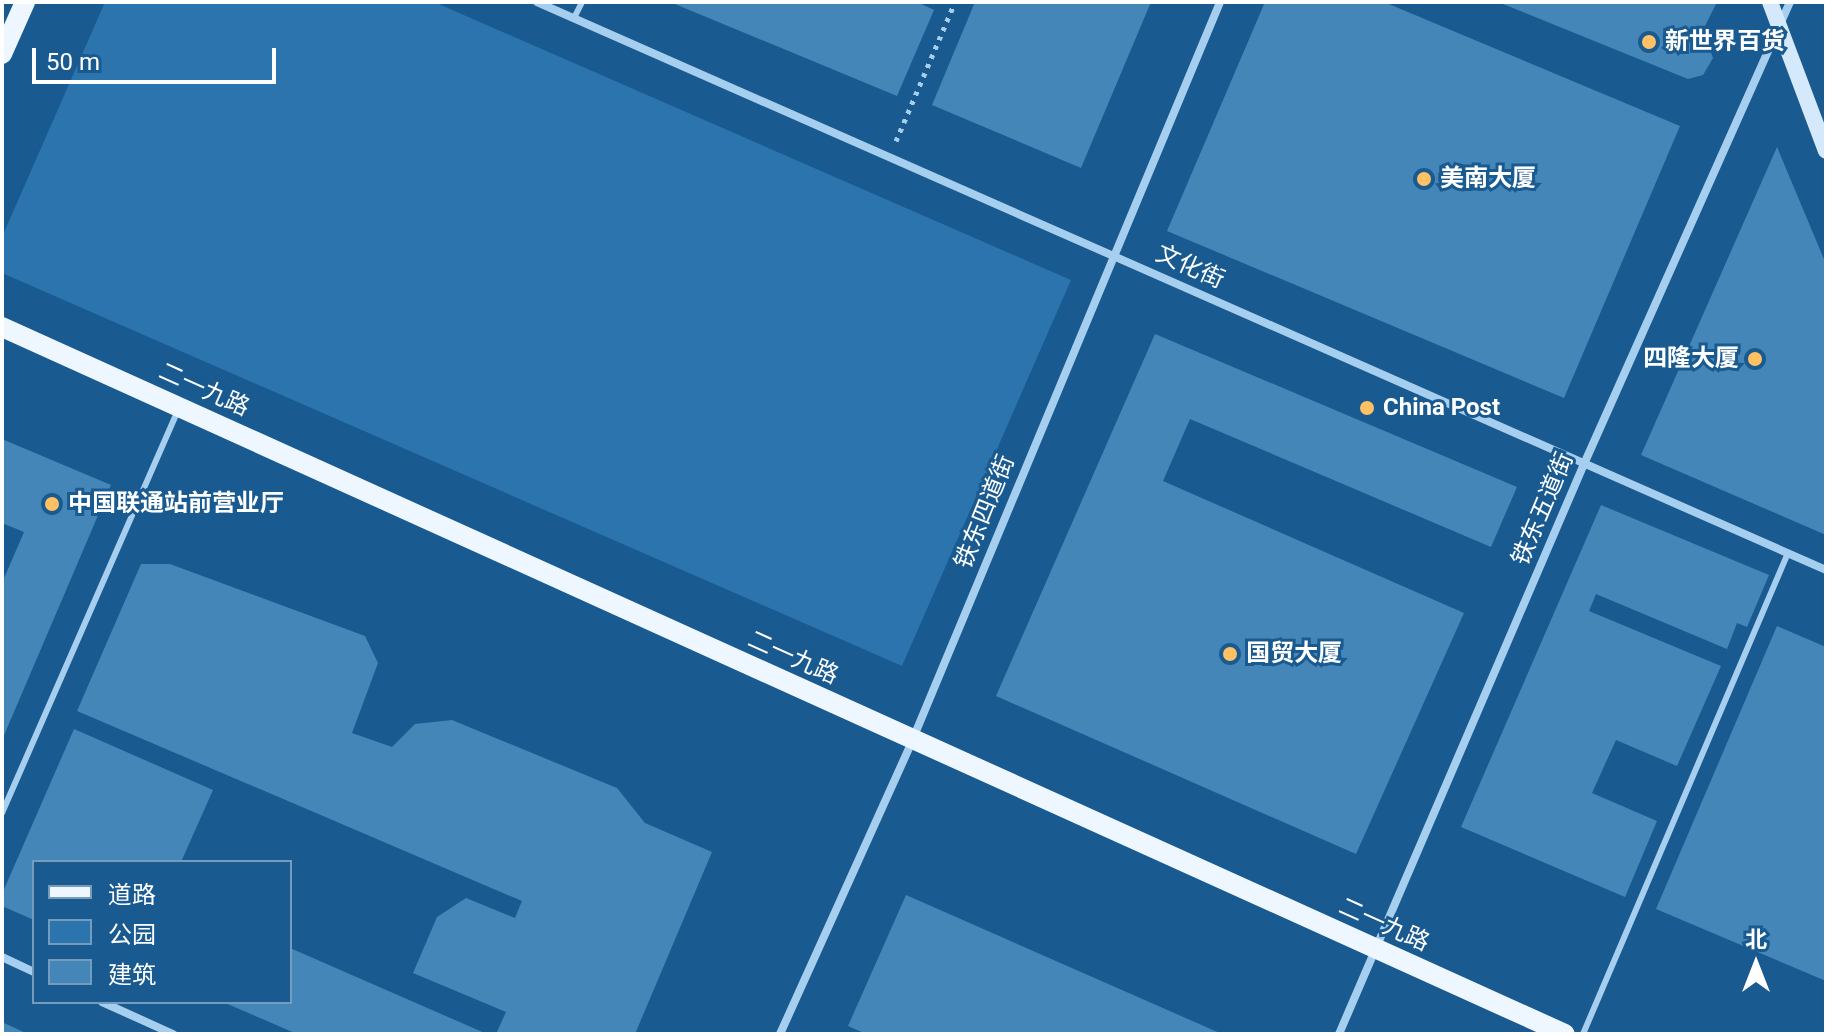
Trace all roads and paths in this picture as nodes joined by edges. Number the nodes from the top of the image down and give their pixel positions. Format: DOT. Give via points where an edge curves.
graph roads {
  1 [pos="25,2"];
  2 [pos="537,2"];
  3 [pos="582,2"];
  4 [pos="955,2"];
  5 [pos="1220,2"];
  6 [pos="1770,2"];
  7 [pos="1790,2"];
  8 [pos="574,18"];
  9 [pos="1778,25"];
  10 [pos="2,54"];
  11 [pos="1826,151"];
  12 [pos="889,157"];
  13 [pos="1112,254"];
  14 [pos="2,327"];
  15 [pos="179,407"];
  16 [pos="1584,464"];
  17 [pos="1788,553"];
  18 [pos="1826,570"];
  19 [pos="912,741"];
  20 [pos="2,813"];
  21 [pos="1374,950"];
  22 [pos="2,957"];
  23 [pos="32,971"];
  24 [pos="106,1004"];
  25 [pos="173,1034"];
  26 [pos="780,1034"];
  27 [pos="1339,1034"];
  28 [pos="1565,1034"];
  29 [pos="1583,1034"];
  1 -- 10 [label="main road"];
  2 -- 8 [label="street, 文化街"];
  3 -- 8 [label="lane"];
  4 -- 12 [label="path"];
  5 -- 13 [label="street, 铁东四道街"];
  6 -- 9 [label="main road"];
  7 -- 9 [label="street, 铁东五道街"];
  8 -- 12 [label="street, 文化街"];
  9 -- 11 [label="main road"];
  9 -- 16 [label="street, 铁东五道街"];
  12 -- 13 [label="street, 文化街"];
  13 -- 16 [label="street, 文化街"];
  13 -- 19 [label="street, 铁东四道街"];
  14 -- 15 [label="main road, 二一九路"];
  15 -- 19 [label="main road, 二一九路"];
  15 -- 20 [label="lane"];
  16 -- 17 [label="street, 文化街"];
  16 -- 21 [label="street, 铁东五道街"];
  17 -- 18 [label="street, 文化街"];
  17 -- 29 [label="lane"];
  19 -- 21 [label="main road, 二一九路"];
  19 -- 26 [label="street, 铁东四道街"];
  21 -- 27 [label="street, 铁东五道街"];
  21 -- 28 [label="main road, 二一九路"];
  22 -- 23 [label="street"];
  24 -- 25 [label="street"];
}
